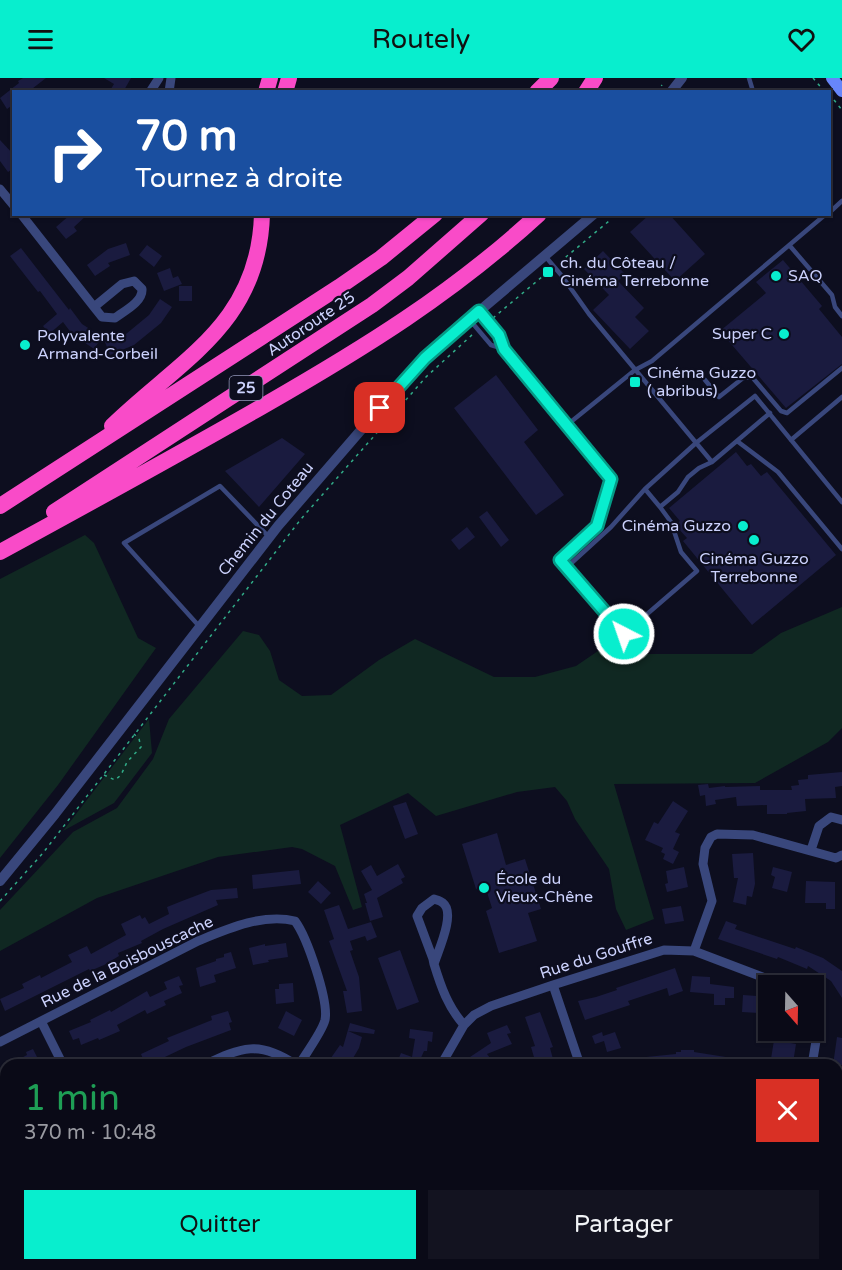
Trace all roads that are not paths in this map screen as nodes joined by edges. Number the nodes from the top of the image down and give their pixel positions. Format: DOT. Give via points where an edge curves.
graph roads {
  1 [pos="551,78"];
  2 [pos="682,78"];
  3 [pos="749,78"];
  4 [pos="832,78"];
  5 [pos="752,88"];
  6 [pos="539,90"];
  7 [pos="673,90"];
  8 [pos="836,93"];
  9 [pos="0,189"];
  10 [pos="12,204"];
  11 [pos="25,216"];
  12 [pos="262,216"];
  13 [pos="433,216"];
  14 [pos="479,216"];
  15 [pos="537,216"];
  16 [pos="592,216"];
  17 [pos="825,216"];
  18 [pos="790,246"];
  19 [pos="545,256"];
  20 [pos="94,307"];
  21 [pos="479,311"];
  22 [pos="842,316"];
  23 [pos="469,319"];
  24 [pos="504,349"];
  25 [pos="842,368"];
  26 [pos="635,370"];
  27 [pos="705,380"];
  28 [pos="842,397"];
  29 [pos="770,413"];
  30 [pos="567,425"];
  31 [pos="791,440"];
  32 [pos="737,441"];
  33 [pos="696,443"];
  34 [pos="87,450"];
  35 [pos="712,462"];
  36 [pos="645,489"];
  37 [pos="842,502"];
  38 [pos="0,506"];
  39 [pos="660,507"];
  40 [pos="269,537"];
  41 [pos="0,546"];
  42 [pos="842,549"];
  43 [pos="0,552"];
  44 [pos="566,568"];
  45 [pos="199,626"];
  46 [pos="842,820"];
  47 [pos="811,850"];
  48 [pos="842,855"];
  49 [pos="0,881"];
  50 [pos="694,951"];
  51 [pos="434,964"];
  52 [pos="758,975"];
  53 [pos="553,985"];
  54 [pos="41,1021"];
  55 [pos="464,1025"];
  56 [pos="816,1041"];
  57 [pos="0,1042"];
  58 [pos="60,1059"];
  59 [pos="218,1059"];
  60 [pos="286,1059"];
  61 [pos="302,1059"];
  62 [pos="444,1059"];
  63 [pos="578,1059"];
  64 [pos="813,1059"];
  1 -- 6 [label="highway"];
  2 -- 7 [label="street"];
  3 -- 5 [label="lane"];
  4 -- 8 [label="main road"];
  9 -- 10 [label="street"];
  11 -- 20 [label="street"];
  12 -- 34 [label="highway" via="255,264 228,317 194,356 142,397"];
  13 -- 34 [label="highway, Autoroute 25 / 25" via="331,292"];
  14 -- 41 [label="highway, Autoroute 25 / 25" via="372,305"];
  15 -- 43 [label="highway" via="471,273 380,337 164,464"];
  16 -- 19 [label="street, Chemin du Coteau"];
  17 -- 18 [label="lane"];
  18 -- 22 [label="lane" via="832,295"];
  18 -- 26 [label="lane" via="652,361"];
  19 -- 21 [label="street, Chemin du Coteau"];
  19 -- 26 [label="lane"];
  20 -- 20 [label="street" via="102,317 115,318 140,299 142,289 134,281 127,281"];
  21 -- 23 [label="street, Chemin du Coteau"];
  21 -- 24 [label="lane" via="499,335"];
  23 -- 24 [label="lane" via="490,345"];
  23 -- 40 [label="street, Chemin du Coteau" via="406,378"];
  24 -- 30 [label="lane"];
  25 -- 27 [label="lane" via="787,413 752,377 743,378 719,397"];
  26 -- 30 [label="lane"];
  26 -- 33 [label="lane"];
  28 -- 31 [label="lane"];
  29 -- 31 [label="lane"];
  29 -- 32 [label="lane"];
  29 -- 33 [label="lane" via="754,396"];
  30 -- 44 [label="lane" via="611,479 597,526 560,560"];
  31 -- 37 [label="lane"];
  32 -- 35 [label="lane"];
  32 -- 42 [label="lane" via="778,472"];
  33 -- 35 [label="lane"];
  33 -- 36 [label="lane"];
  34 -- 38 [label="highway, Autoroute 25 / 25"];
  35 -- 39 [label="lane" via="688,477"];
  36 -- 39 [label="lane"];
  36 -- 44 [label="lane" via="611,528"];
  39 -- 44 [label="lane" via="671,522 681,552 697,571 624,634"];
  40 -- 45 [label="street, Chemin du Coteau"];
  40 -- 45 [label="lane" via="220,486 124,543"];
  45 -- 49 [label="street, Chemin du Coteau" via="50,822"];
  46 -- 47 [label="street" via="831,818 819,826"];
  47 -- 48 [label="street" via="836,858"];
  47 -- 50 [label="street" via="753,835 711,837 705,848 704,864 712,901"];
  50 -- 52 [label="street, Rue du Gouffre"];
  50 -- 53 [label="street, Rue du Gouffre" via="664,950"];
  51 -- 51 [label="street" via="449,919 444,903 434,899 417,916"];
  51 -- 55 [label="street" via="444,997"];
  53 -- 55 [label="street, Rue du Gouffre" via="491,1006"];
  53 -- 63 [label="street"];
  54 -- 57 [label="street, Rue de la Boisbouscache"];
  54 -- 58 [label="street"];
  54 -- 61 [label="street, Rue de la Boisbouscache" via="198,941 232,928 284,918 296,921 302,931 325,1008 323,1026"];
  55 -- 62 [label="street, Rue du Gouffre"];
  56 -- 64 [label="street"];
  59 -- 60 [label="street" via="255,1048"];
}
